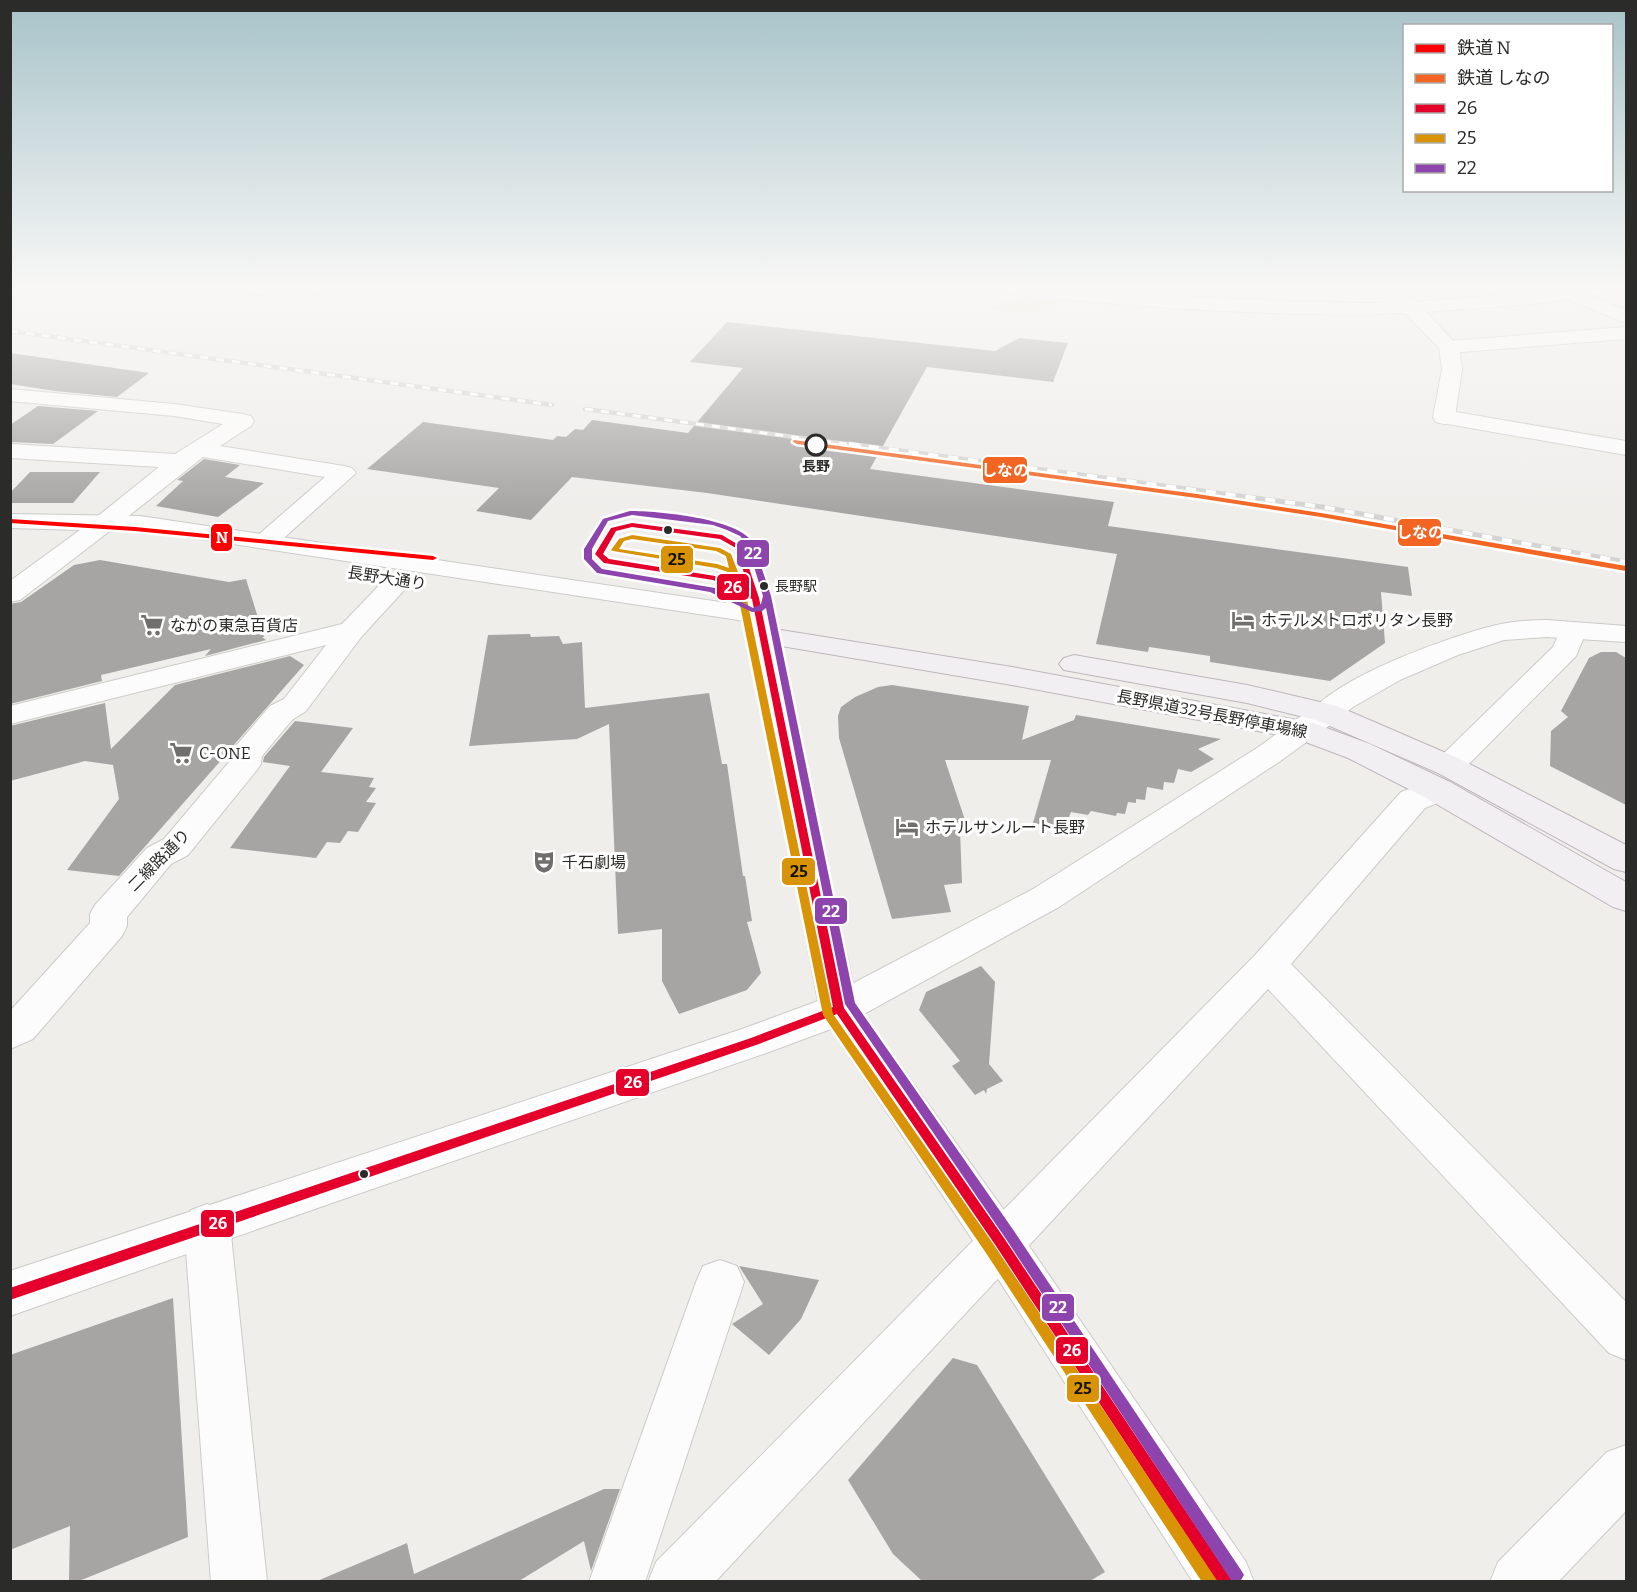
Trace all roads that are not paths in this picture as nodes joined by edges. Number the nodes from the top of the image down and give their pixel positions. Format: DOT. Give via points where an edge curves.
graph roads {
  1 [pos="1451,362"];
  2 [pos="11,396"];
  3 [pos="1626,448"];
  4 [pos="10,452"];
  5 [pos="189,455"];
  6 [pos="10,521"];
  7 [pos="98,528"];
  8 [pos="10,536"];
  9 [pos="266,541"];
  10 [pos="399,580"];
  11 [pos="10,594"];
  12 [pos="720,609"];
  13 [pos="758,616"];
  14 [pos="682,622"];
  15 [pos="352,630"];
  16 [pos="1573,630"];
  17 [pos="1626,634"];
  18 [pos="10,716"];
  19 [pos="1314,721"];
  20 [pos="1444,778"];
  21 [pos="1626,860"];
  22 [pos="1626,898"];
  23 [pos="1268,965"];
  24 [pos="839,1009"];
  25 [pos="10,1033"];
  26 [pos="207,1225"];
  27 [pos="1000,1242"];
  28 [pos="720,1282"];
  29 [pos="10,1294"];
  30 [pos="1626,1336"];
  31 [pos="1626,1471"];
  32 [pos="239,1581"];
  33 [pos="618,1581"];
  34 [pos="676,1581"];
  35 [pos="1226,1581"];
  36 [pos="1518,1581"];
  1 -- 3 [label="street" via="1444,417"];
  2 -- 5 [label="street" via="174,410 243,421"];
  4 -- 5 [label="street"];
  5 -- 7 [label="street"];
  5 -- 9 [label="street" via="344,473"];
  6 -- 7 [label="street, 長野大通り"];
  7 -- 8 [label="street, 長野大通り"];
  7 -- 9 [label="street, 長野大通り" via="140,523"];
  7 -- 10 [label="street, 長野大通り" via="120,537"];
  7 -- 11 [label="street"];
  9 -- 12 [label="street, 長野大通り"];
  10 -- 14 [label="street, 長野大通り"];
  10 -- 15 [label="street, 二線路通り"];
  12 -- 13 [label="street"];
  12 -- 14 [label="street"];
  13 -- 14 [label="street, 長野大通り"];
  13 -- 19 [label="main road, 長野県道32号長野停車場線" via="1022,677"];
  13 -- 24 [label="street"];
  15 -- 18 [label="street"];
  15 -- 25 [label="street, 二線路通り" via="295,705 281,713 246,754 245,764 176,847 159,856 108,914 109,926 19,1028"];
  16 -- 17 [label="street"];
  16 -- 19 [label="street" via="1521,629 1481,638 1432,656 1341,699"];
  16 -- 20 [label="street" via="1566,650"];
  19 -- 20 [label="main road, 長野県道32号長野停車場線" via="1359,751"];
  19 -- 24 [label="street" via="1268,755 1046,898"];
  20 -- 21 [label="main road, 長野県道32号長野停車場線"];
  20 -- 22 [label="main road, 長野県道32号長野停車場線"];
  20 -- 23 [label="street" via="1413,800"];
  23 -- 27 [label="street"];
  23 -- 30 [label="street"];
  24 -- 26 [label="street" via="734,1049"];
  24 -- 27 [label="street"];
  26 -- 29 [label="street"];
  26 -- 32 [label="street"];
  27 -- 34 [label="street"];
  27 -- 35 [label="street"];
  28 -- 33 [label="street"];
  31 -- 36 [label="street"];
}
